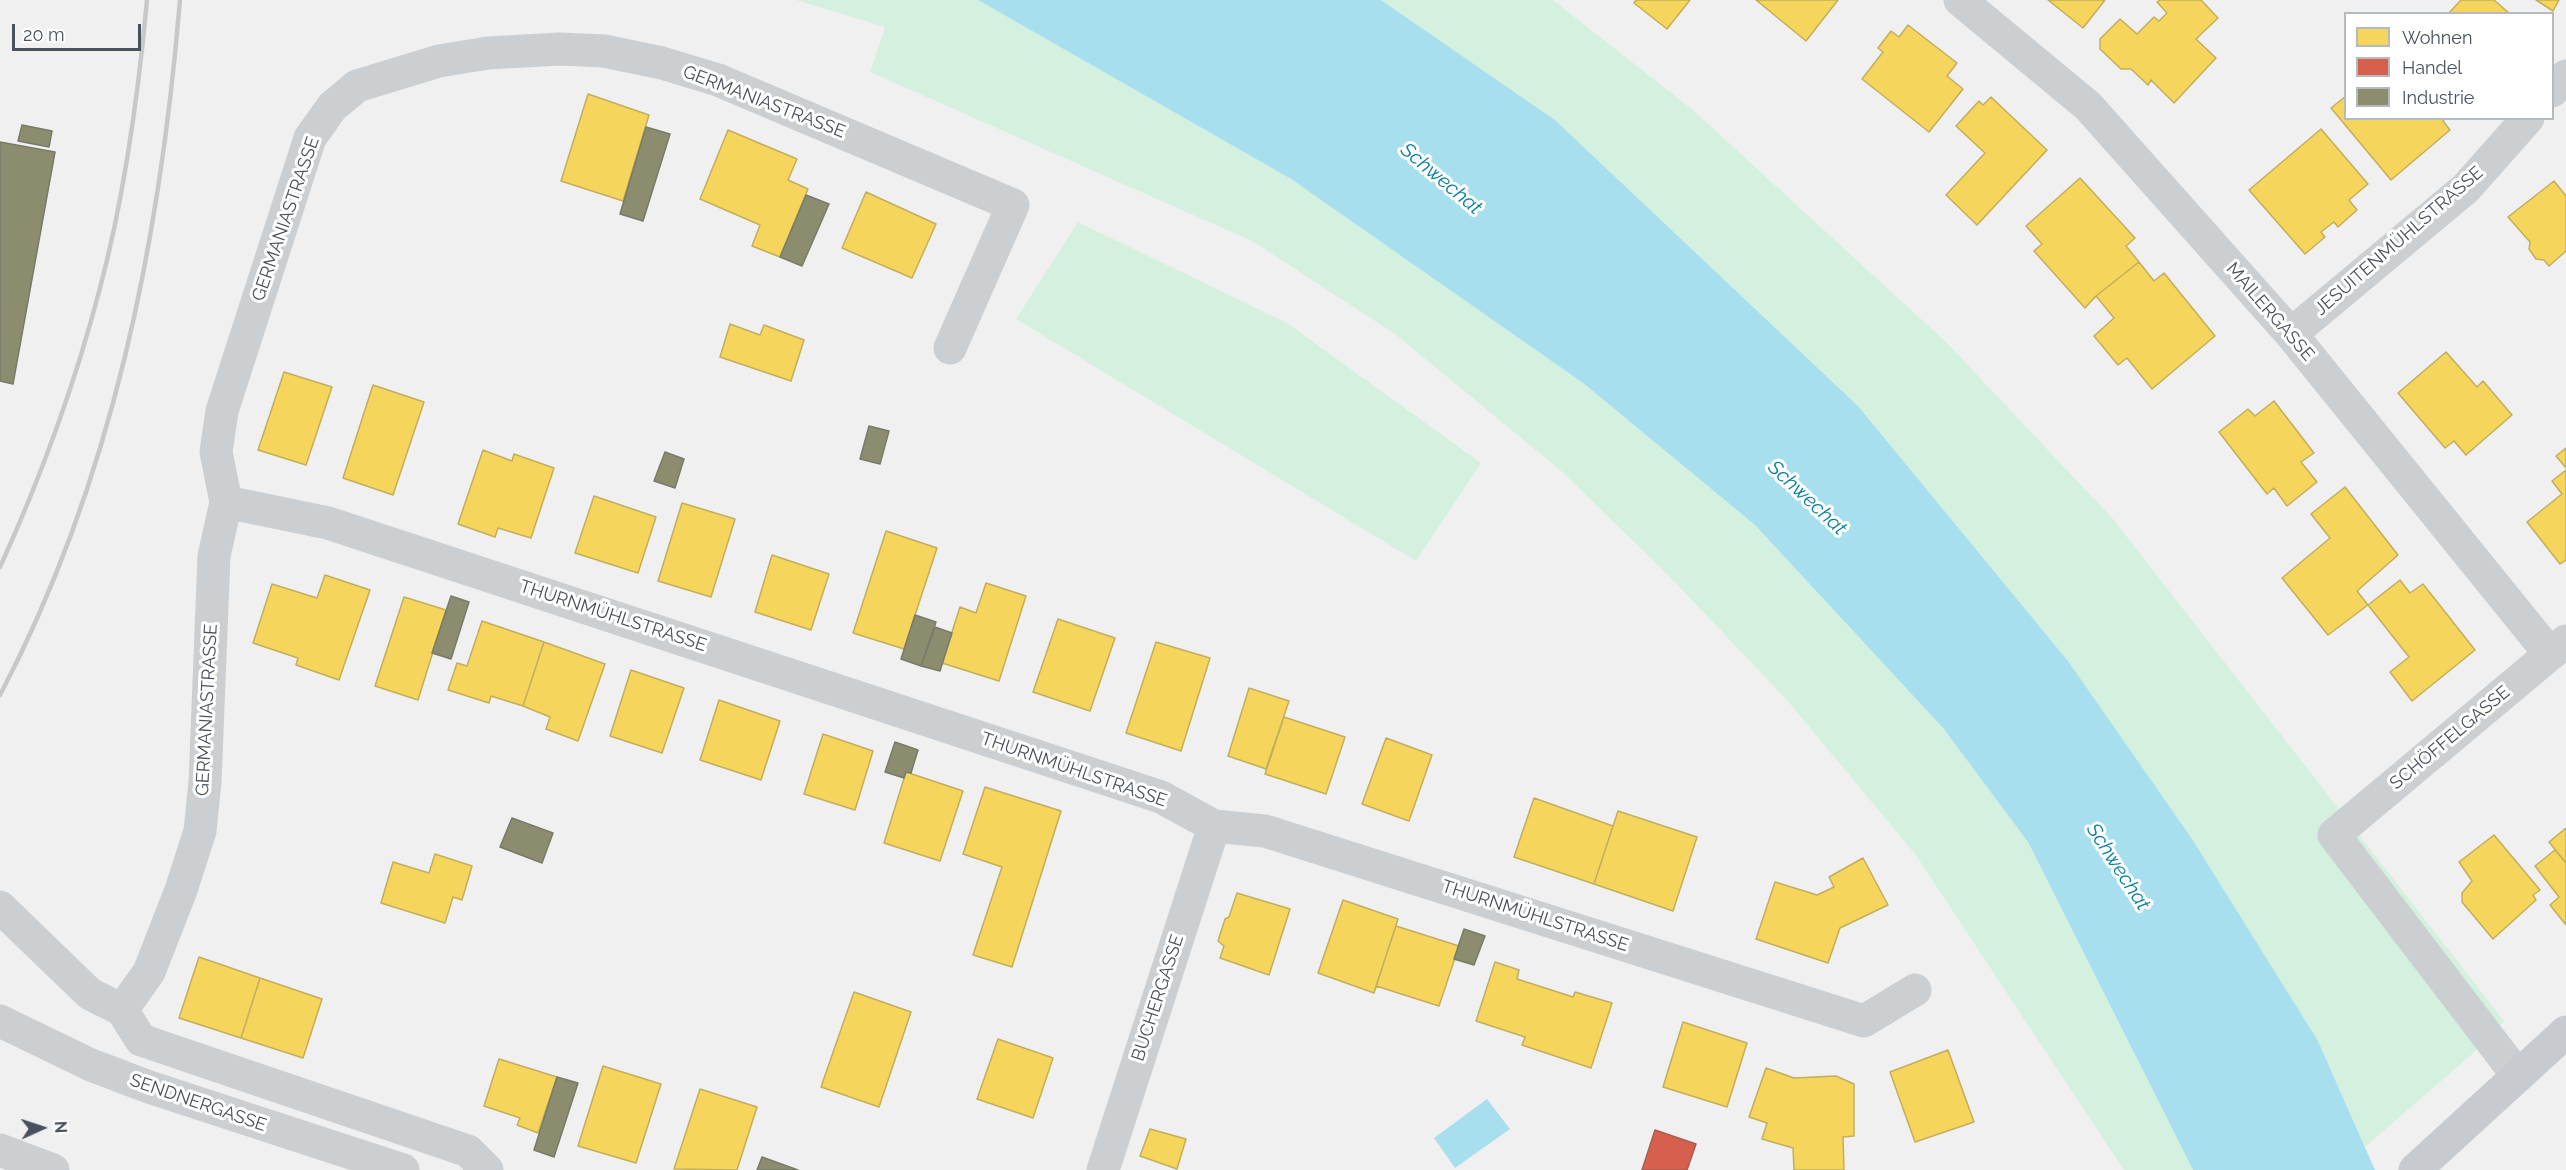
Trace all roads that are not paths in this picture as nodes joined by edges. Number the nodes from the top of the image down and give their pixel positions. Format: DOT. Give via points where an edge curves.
graph roads {
  1 [pos="1960,0"];
  2 [pos="2566,76"];
  3 [pos="2554,90"];
  4 [pos="2526,120"];
  5 [pos="2291,334"];
  6 [pos="950,348"];
  7 [pos="226,502"];
  8 [pos="2558,647"];
  9 [pos="1214,826"];
  10 [pos="0,908"];
  11 [pos="1915,990"];
  12 [pos="122,1010"];
  13 [pos="0,1021"];
  14 [pos="2566,1033"];
  15 [pos="2518,1076"];
  16 [pos="0,1150"];
  17 [pos="393,1169"];
  18 [pos="53,1170"];
  19 [pos="487,1170"];
  20 [pos="1103,1170"];
  21 [pos="2415,1170"];
  1 -- 5 [label="street, MAILERGASSE" via="2088,106"];
  2 -- 3 [label="street"];
  4 -- 5 [label="street, JESUITENMÜHLSTRASSE" via="2466,188"];
  5 -- 8 [label="street, MAILERGASSE"];
  6 -- 7 [label="street, GERMANIASTRASSE" via="1013,205 718,80 662,63 604,51 560,49 488,53 439,61 357,86 332,107 310,138 222,411 216,452"];
  7 -- 9 [label="street, THURNMÜHLSTRASSE" via="328,523 1161,797"];
  7 -- 12 [label="street, GERMANIASTRASSE" via="214,556 200,831 149,972"];
  8 -- 15 [label="street, SCHÖFFELGASSE" via="2334,835"];
  9 -- 11 [label="street, THURNMÜHLSTRASSE" via="1265,831 1864,1021"];
  9 -- 20 [label="street, BUCHERGASSE"];
  10 -- 12 [label="street" via="90,994"];
  12 -- 19 [label="street" via="141,1040 468,1151"];
  13 -- 17 [label="street, SENDNERGASSE" via="91,1065 149,1087"];
  14 -- 15 [label="main road"];
  15 -- 21 [label="main road"];
  16 -- 18 [label="street"];
}
